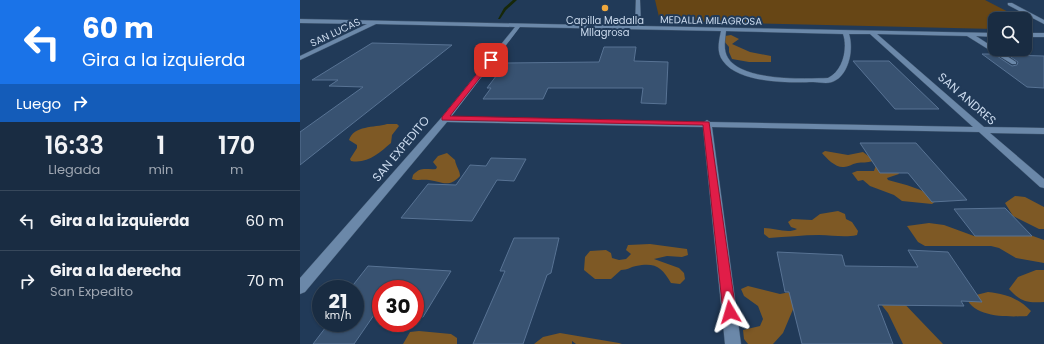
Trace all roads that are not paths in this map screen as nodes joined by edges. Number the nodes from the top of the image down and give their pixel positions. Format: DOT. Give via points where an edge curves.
graph roads {
  1 [pos="638,0"];
  2 [pos="1010,4"];
  3 [pos="300,21"];
  4 [pos="378,22"];
  5 [pos="1044,22"];
  6 [pos="519,24"];
  7 [pos="638,27"];
  8 [pos="724,29"];
  9 [pos="845,32"];
  10 [pos="872,33"];
  11 [pos="968,34"];
  12 [pos="988,35"];
  13 [pos="1032,35"];
  14 [pos="1044,35"];
  15 [pos="300,58"];
  16 [pos="1014,63"];
  17 [pos="445,118"];
  18 [pos="707,123"];
  19 [pos="982,129"];
  20 [pos="1044,131"];
  21 [pos="1044,185"];
  22 [pos="300,288"];
  23 [pos="733,344"];
  1 -- 7 [label="street"];
  2 -- 5 [label="street"];
  3 -- 4 [label="street, MEDALLA MILAGROSA"];
  4 -- 6 [label="street, MEDALLA MILAGROSA"];
  4 -- 15 [label="street, SAN LUCAS"];
  6 -- 7 [label="street, MEDALLA MILAGROSA"];
  6 -- 17 [label="street, SAN EXPEDITO"];
  7 -- 8 [label="street, MEDALLA MILAGROSA"];
  8 -- 9 [label="street, MEDALLA MILAGROSA"];
  8 -- 9 [label="street" via="721,51 727,63 742,72 763,78 793,81 830,80 842,71 849,47"];
  9 -- 10 [label="street, MEDALLA MILAGROSA"];
  10 -- 11 [label="street, MEDALLA MILAGROSA"];
  10 -- 19 [label="street, SAN ANDRES"];
  11 -- 12 [label="street, MEDALLA MILAGROSA"];
  11 -- 16 [label="street"];
  13 -- 14 [label="street"];
  17 -- 18 [label="street"];
  17 -- 22 [label="street, SAN EXPEDITO"];
  18 -- 19 [label="street"];
  18 -- 23 [label="street"];
  19 -- 20 [label="street"];
  19 -- 21 [label="street, SAN ANDRES"];
}
